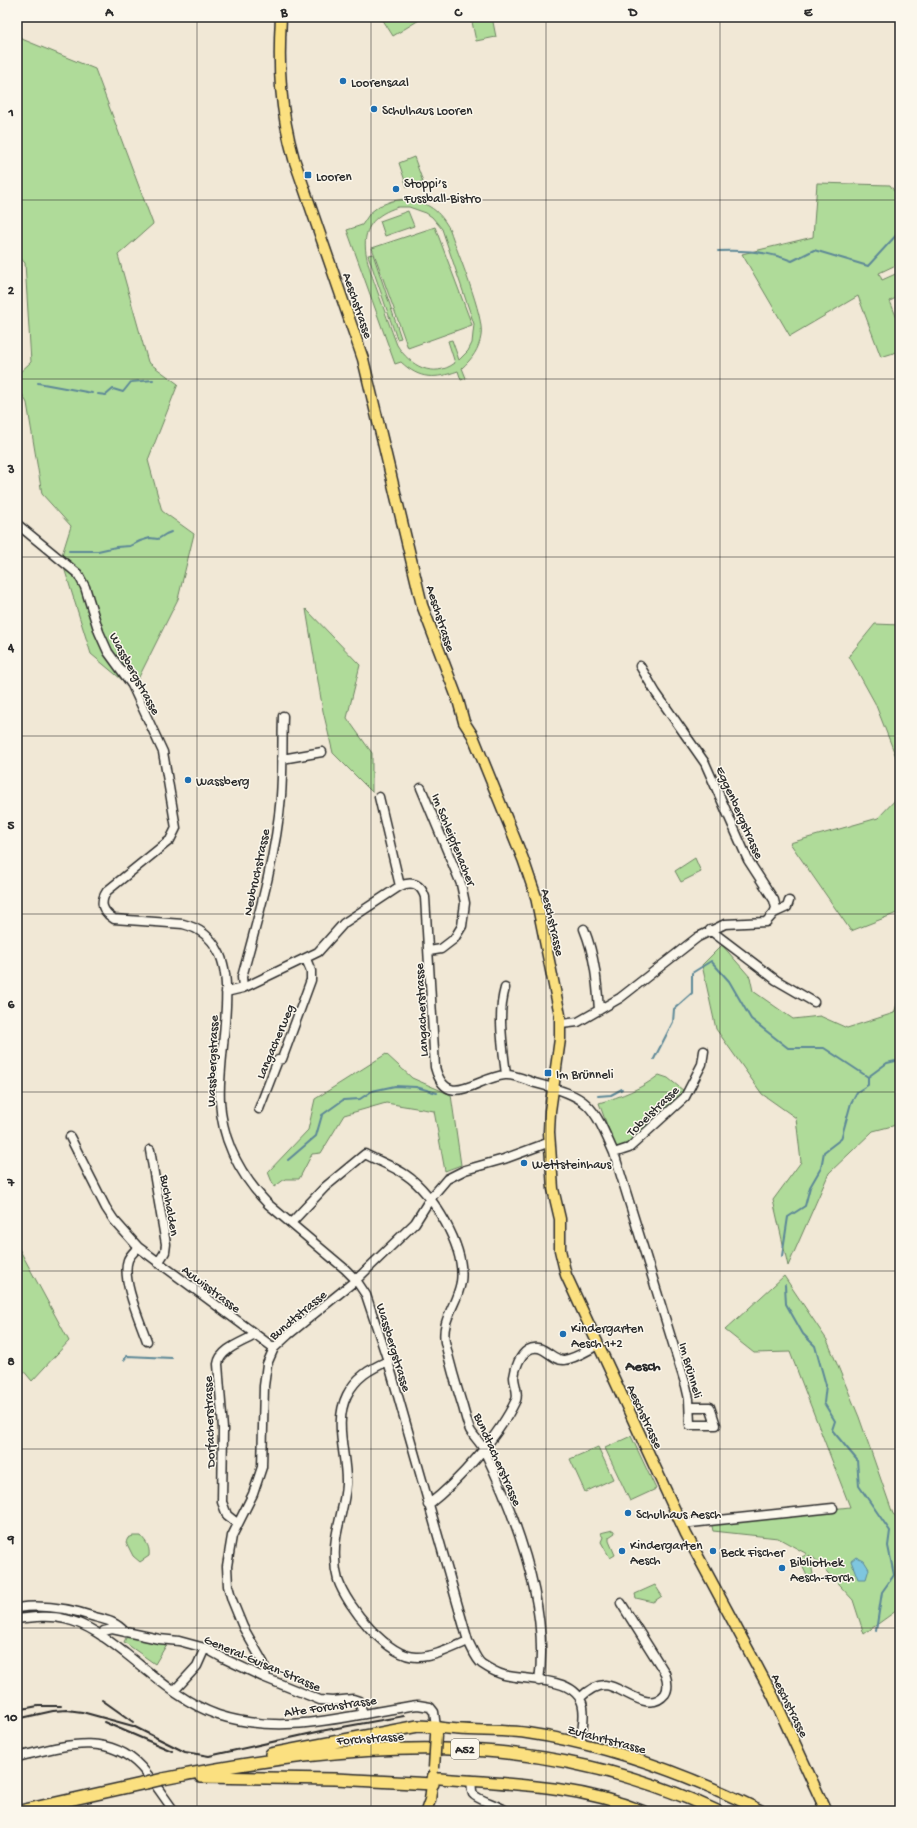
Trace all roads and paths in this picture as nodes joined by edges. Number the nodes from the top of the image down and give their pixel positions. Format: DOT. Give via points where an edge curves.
graph roads {
  1 [pos="281,17"];
  2 [pos="17,524"];
  3 [pos="640,666"];
  4 [pos="283,716"];
  5 [pos="322,752"];
  6 [pos="282,759"];
  7 [pos="421,788"];
  8 [pos="379,797"];
  9 [pos="400,886"];
  10 [pos="789,901"];
  11 [pos="774,913"];
  12 [pos="584,929"];
  13 [pos="710,930"];
  14 [pos="429,952"];
  15 [pos="306,959"];
  16 [pos="243,988"];
  17 [pos="505,988"];
  18 [pos="226,992"];
  19 [pos="814,1002"];
  20 [pos="599,1010"];
  21 [pos="561,1024"];
  22 [pos="704,1051"];
  23 [pos="506,1075"];
  24 [pos="554,1088"];
  25 [pos="260,1109"];
  26 [pos="70,1137"];
  27 [pos="550,1142"];
  28 [pos="150,1150"];
  29 [pos="614,1154"];
  30 [pos="430,1198"];
  31 [pos="291,1223"];
  32 [pos="138,1247"];
  33 [pos="158,1263"];
  34 [pos="356,1280"];
  35 [pos="255,1335"];
  36 [pos="147,1341"];
  37 [pos="598,1345"];
  38 [pos="274,1348"];
  39 [pos="388,1361"];
  40 [pos="690,1407"];
  41 [pos="483,1448"];
  42 [pos="428,1505"];
  43 [pos="833,1508"];
  44 [pos="237,1523"];
  45 [pos="681,1524"];
  46 [pos="621,1603"];
  47 [pos="17,1608"];
  48 [pos="17,1620"];
  49 [pos="125,1632"];
  50 [pos="103,1636"];
  51 [pos="468,1641"];
  52 [pos="205,1648"];
  53 [pos="266,1678"];
  54 [pos="539,1681"];
  55 [pos="174,1691"];
  56 [pos="580,1698"];
  57 [pos="363,1714"];
  58 [pos="436,1731"];
  59 [pos="580,1743"];
  60 [pos="17,1757"];
  61 [pos="202,1774"];
  62 [pos="433,1777"];
  63 [pos="471,1780"];
  64 [pos="147,1785"];
  65 [pos="20,1811"];
  66 [pos="45,1811"];
  67 [pos="174,1811"];
  68 [pos="426,1811"];
  69 [pos="506,1811"];
  70 [pos="643,1811"];
  71 [pos="705,1811"];
  72 [pos="717,1811"];
  73 [pos="762,1811"];
  74 [pos="826,1811"];
  1 -- 21 [label="main road, Aeschstrasse" via="279,72 286,130 292,152 363,359 422,605 464,722 473,736 536,897"];
  2 -- 18 [label="street, Wassbergstrasse" via="78,574 108,652 132,685 163,752 176,828 170,840 107,891 102,898 102,906 106,914 114,919 184,924 203,932 212,941 223,961"];
  3 -- 11 [label="street, Eggenbergstrasse" via="705,763 748,860 774,900"];
  4 -- 6 [label="street, Neubruchstrasse"];
  5 -- 6 [label="street"];
  6 -- 16 [label="street, Neubruchstrasse" via="281,796 273,852 242,977"];
  7 -- 14 [label="street, Im Schleipfenacher" via="461,884 465,903 462,926 454,939 441,949"];
  8 -- 9 [label="street"];
  9 -- 14 [label="street, Langacherstrasse" via="407,883 422,889"];
  9 -- 15 [label="street" via="344,923 323,948"];
  10 -- 11 [label="street" via="787,907"];
  11 -- 13 [label="street" via="766,922 725,924"];
  12 -- 20 [label="street" via="596,966"];
  13 -- 19 [label="street" via="776,980"];
  13 -- 20 [label="street" via="620,998"];
  14 -- 23 [label="street, Langacherstrasse" via="435,1067 438,1080 447,1089 461,1090"];
  15 -- 16 [label="street"];
  15 -- 25 [label="street, Langacherweg" via="311,971 311,980 282,1059 278,1060"];
  16 -- 18 [label="street"];
  17 -- 23 [label="street" via="501,1002 501,1022"];
  18 -- 31 [label="street, Wassbergstrasse" via="220,1101 227,1139 256,1192"];
  20 -- 21 [label="street" via="578,1022"];
  21 -- 24 [label="main road, Aeschstrasse"];
  22 -- 29 [label="street, Tobelstrasse" via="702,1064 684,1097 629,1148"];
  23 -- 24 [label="street"];
  24 -- 27 [label="main road, Aeschstrasse" via="549,1122"];
  24 -- 29 [label="street, Im Brünneli" via="576,1096 593,1110"];
  26 -- 32 [label="street, Auwisstrasse" via="106,1208"];
  27 -- 30 [label="street, Bundtstrasse" via="465,1170 447,1179"];
  27 -- 37 [label="main road, Aeschstrasse" via="553,1189 560,1219 562,1261"];
  28 -- 33 [label="street, Buchhalden" via="166,1244 165,1252"];
  29 -- 40 [label="street, Im Brünneli" via="686,1386"];
  30 -- 31 [label="street, Bundtacherstrasse" via="406,1175 365,1154 325,1187"];
  30 -- 34 [label="street, Bundtstrasse" via="416,1223"];
  30 -- 41 [label="street, Bundtacherstrasse" via="445,1220 459,1254 461,1280 443,1331 470,1430"];
  31 -- 34 [label="street, Wassbergstrasse"];
  32 -- 33 [label="street, Auwisstrasse"];
  32 -- 36 [label="street" via="128,1259 126,1273"];
  33 -- 35 [label="street, Auwisstrasse"];
  34 -- 38 [label="street, Bundtstrasse"];
  34 -- 39 [label="street, Wassbergstrasse" via="366,1295"];
  35 -- 38 [label="street, Auwisstrasse"];
  35 -- 44 [label="street, Dorfacherstrasse" via="220,1355 218,1364 223,1429 222,1502 228,1515"];
  37 -- 41 [label="street" via="563,1360 541,1348 528,1350 518,1364 514,1377 516,1399 504,1423"];
  37 -- 45 [label="main road, Aeschstrasse"];
  38 -- 44 [label="street, Bundtstrasse" via="266,1364 262,1467"];
  39 -- 42 [label="street, Wassbergstrasse"];
  39 -- 51 [label="street" via="359,1377 342,1407 341,1431 346,1460 346,1485 335,1547 338,1580 367,1624 399,1653 416,1657 434,1656"];
  41 -- 42 [label="street"];
  41 -- 54 [label="street, Bundtacherstrasse" via="524,1551 534,1585 541,1636"];
  42 -- 51 [label="street, Wassbergstrasse"];
  43 -- 45 [label="street"];
  44 -- 53 [label="street, Bundtstrasse" via="227,1566 228,1586 243,1628 264,1664"];
  45 -- 74 [label="main road, Aeschstrasse" via="773,1696"];
  46 -- 56 [label="street" via="665,1672 667,1690 660,1698 649,1701 637,1699 605,1685 592,1688"];
  47 -- 49 [label="street" via="67,1608 118,1624"];
  48 -- 50 [label="street, Alte Forchstrasse" via="64,1618"];
  49 -- 50 [label="street, General-Guisan-Strasse" via="108,1629 104,1631"];
  49 -- 52 [label="street, General-Guisan-Strasse"];
  50 -- 55 [label="street, Alte Forchstrasse"];
  51 -- 54 [label="street, Wassbergstrasse" via="481,1664 503,1675"];
  52 -- 53 [label="street, General-Guisan-Strasse"];
  52 -- 55 [label="street" via="197,1666"];
  53 -- 57 [label="street, General-Guisan-Strasse" via="320,1700 354,1699 359,1701"];
  54 -- 56 [label="street, Wassbergstrasse" via="567,1686"];
  55 -- 57 [label="street, Alte Forchstrasse" via="217,1714 264,1725 311,1723"];
  56 -- 59 [label="street" via="584,1714"];
  57 -- 58 [label="street, Alte Forchstrasse" via="425,1705 434,1712"];
  58 -- 59 [label="main road, Zufahrtstrasse" via="526,1733"];
  58 -- 61 [label="highway" via="418,1726 317,1745"];
  58 -- 62 [label="main road, Alte Forchstrasse, bridge"];
  59 -- 73 [label="main road, Zufahrtstrasse" via="668,1769"];
  60 -- 67 [label="street" via="90,1743 115,1749 141,1767"];
  61 -- 62 [label="highway" via="335,1779"];
  61 -- 64 [label="highway, Forchstrasse / A52, bridge"];
  61 -- 71 [label="highway, Forchstrasse / A52" via="358,1756 494,1756 552,1763 606,1775"];
  61 -- 72 [label="highway, Forchstrasse / A52" via="295,1758 360,1751 496,1751 556,1759 615,1772 668,1790"];
  62 -- 63 [label="main road"];
  62 -- 68 [label="main road, Alte Forchstrasse"];
  63 -- 69 [label="street" via="472,1790 476,1796"];
  63 -- 70 [label="main road" via="553,1787 586,1793"];
  64 -- 65 [label="highway, Forchstrasse / A52"];
  64 -- 66 [label="highway, Forchstrasse / A52"];
}
